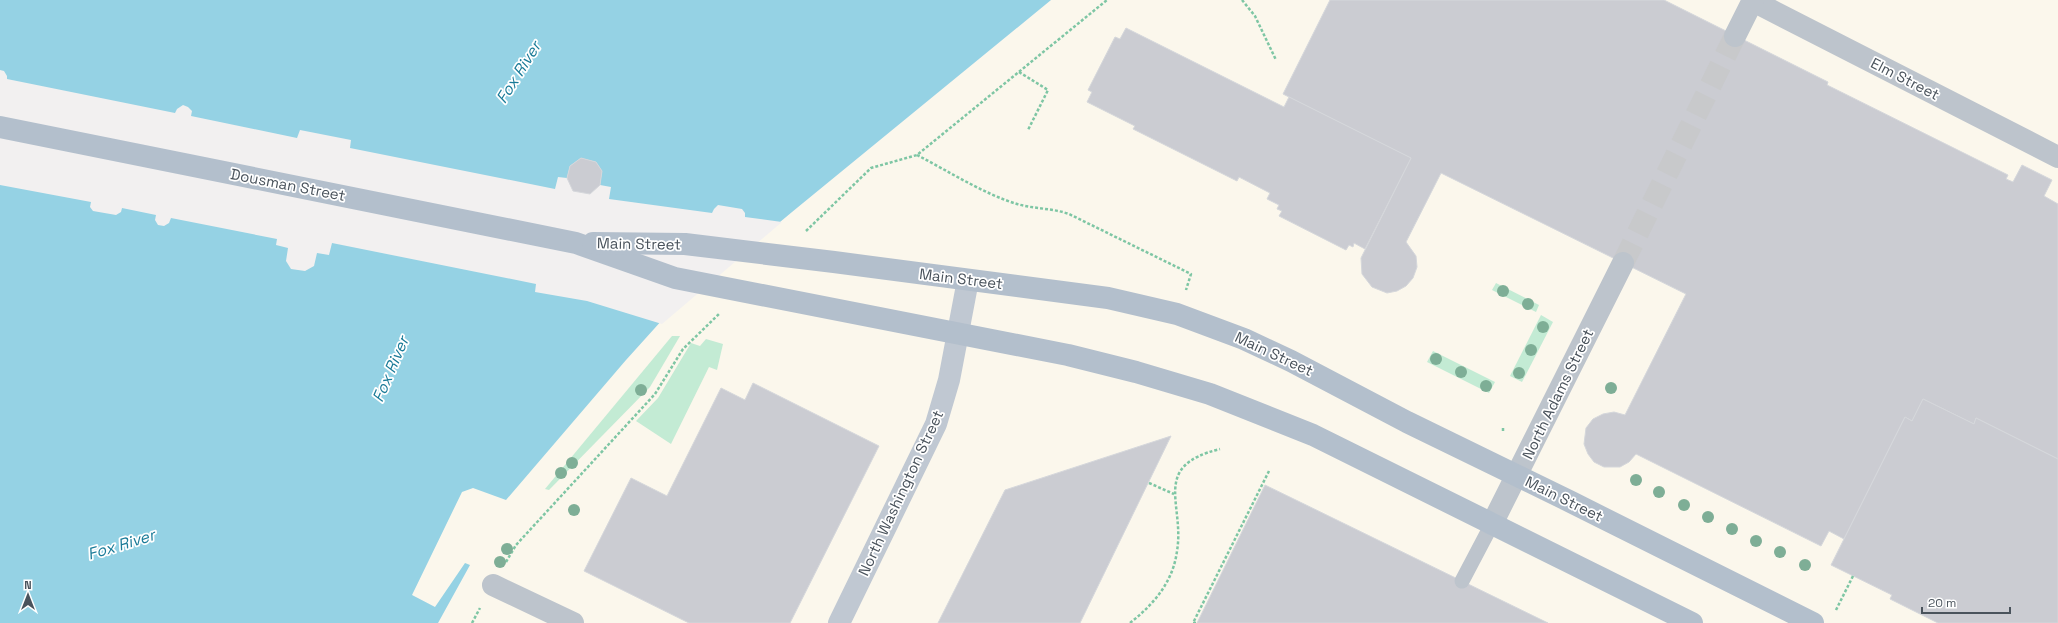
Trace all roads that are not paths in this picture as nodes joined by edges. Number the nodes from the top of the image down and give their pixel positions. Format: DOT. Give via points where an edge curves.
graph roads {
  1 [pos="1753,1"];
  2 [pos="1735,36"];
  3 [pos="0,127"];
  4 [pos="2058,157"];
  5 [pos="576,243"];
  6 [pos="1623,263"];
  7 [pos="968,280"];
  8 [pos="958,335"];
  9 [pos="1518,476"];
  10 [pos="1492,524"];
  11 [pos="1462,581"];
  12 [pos="493,585"];
  13 [pos="565,619"];
  14 [pos="1823,620"];
  15 [pos="839,623"];
  16 [pos="1692,623"];
  1 -- 2 [label="street"];
  1 -- 4 [label="street, Elm Street"];
  3 -- 5 [label="main road, Dousman Street"];
  5 -- 7 [label="main road, Main Street" via="685,244"];
  5 -- 8 [label="main road, Main Street" via="675,278"];
  6 -- 9 [label="street, North Adams Street"];
  7 -- 8 [label="street, North Washington Street"];
  7 -- 9 [label="main road, Main Street" via="1108,298 1177,314 1244,339 1284,358"];
  8 -- 10 [label="main road, Main Street" via="1068,355 1210,394 1320,439"];
  8 -- 15 [label="street, North Washington Street" via="946,397 936,424"];
  9 -- 10 [label="street, North Adams Street"];
  9 -- 14 [label="main road, Main Street"];
  10 -- 11 [label="lane"];
  10 -- 16 [label="main road, Main Street"];
  12 -- 13 [label="street"];
}
